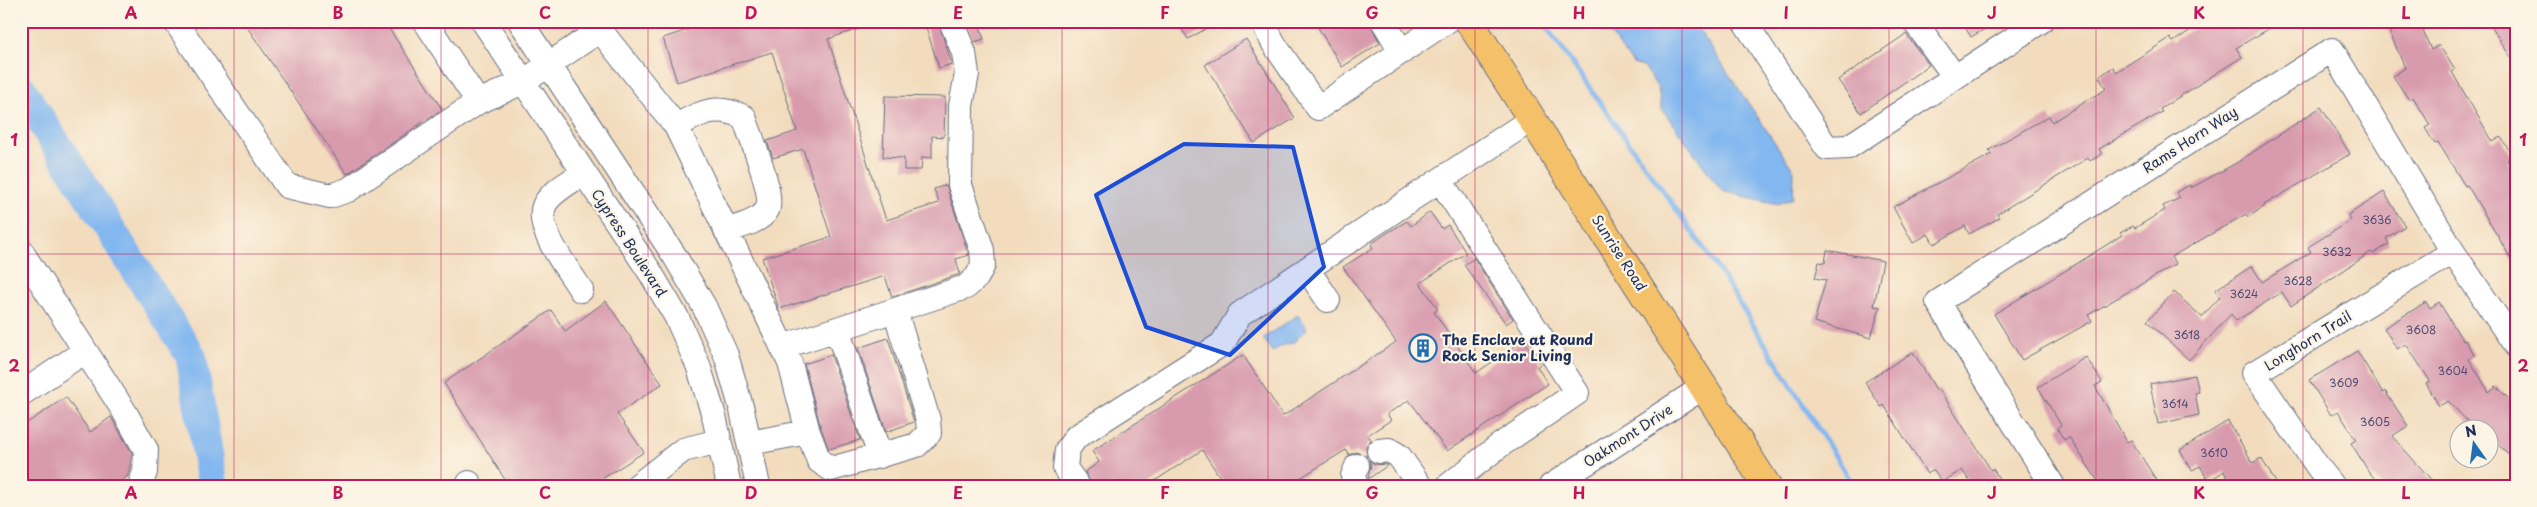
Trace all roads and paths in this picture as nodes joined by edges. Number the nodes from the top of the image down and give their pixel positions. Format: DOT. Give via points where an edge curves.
graph roads {
  1 [pos="175,21"];
  2 [pos="425,21"];
  3 [pos="483,21"];
  4 [pos="520,21"];
  5 [pos="951,21"];
  6 [pos="1262,21"];
  7 [pos="1383,21"];
  8 [pos="1447,21"];
  9 [pos="1469,21"];
  10 [pos="1744,21"];
  11 [pos="1914,21"];
  12 [pos="2041,21"];
  13 [pos="604,26"];
  14 [pos="1402,52"];
  15 [pos="549,66"];
  16 [pos="1955,77"];
  17 [pos="523,82"];
  18 [pos="478,102"];
  19 [pos="1532,119"];
  20 [pos="676,126"];
  21 [pos="584,173"];
  22 [pos="1440,180"];
  23 [pos="726,231"];
  24 [pos="21,251"];
  25 [pos="2453,252"];
  26 [pos="1307,270"];
  27 [pos="581,290"];
  28 [pos="1328,300"];
  29 [pos="895,310"];
  30 [pos="837,329"];
  31 [pos="2516,346"];
  32 [pos="782,347"];
  33 [pos="85,351"];
  34 [pos="1705,386"];
  35 [pos="21,394"];
  36 [pos="808,432"];
  37 [pos="719,442"];
  38 [pos="749,444"];
  39 [pos="1379,451"];
  40 [pos="880,456"];
  41 [pos="140,486"];
  42 [pos="637,486"];
  43 [pos="728,486"];
  44 [pos="758,486"];
  45 [pos="1078,486"];
  46 [pos="1420,486"];
  47 [pos="1448,486"];
  48 [pos="1551,486"];
  49 [pos="1767,486"];
  50 [pos="2052,486"];
  51 [pos="2333,486"];
  1 -- 18 [label="street" via="287,186 330,196 348,190"];
  2 -- 18 [label="street"];
  3 -- 17 [label="street, Cypress Boulevard"];
  4 -- 15 [label="street"];
  5 -- 29 [label="street" via="964,54 967,74 960,106 960,185 982,250 983,265 977,277 966,287"];
  6 -- 14 [label="street" via="1318,108"];
  7 -- 14 [label="street"];
  8 -- 14 [label="street"];
  9 -- 19 [label="main road, Sunrise Road"];
  10 -- 16 [label="street" via="1827,148 1848,147"];
  11 -- 16 [label="street"];
  12 -- 16 [label="street"];
  13 -- 15 [label="street"];
  13 -- 20 [label="street"];
  15 -- 17 [label="street"];
  15 -- 38 [label="street" via="674,254 704,306 726,355"];
  17 -- 18 [label="street"];
  17 -- 21 [label="street, Cypress Boulevard"];
  19 -- 22 [label="street"];
  19 -- 34 [label="main road, Sunrise Road"];
  20 -- 23 [label="street"];
  20 -- 23 [label="street" via="712,110 727,110 744,117 770,197 767,211"];
  21 -- 27 [label="street" via="554,194 543,211 547,235"];
  21 -- 37 [label="street, Cypress Boulevard" via="677,318 698,365"];
  22 -- 26 [label="street"];
  22 -- 47 [label="street" via="1577,392"];
  23 -- 32 [label="street"];
  24 -- 33 [label="street"];
  25 -- 31 [label="street, Rams Horn Way"];
  25 -- 50 [label="street, Rams Horn Way" via="2332,50 1938,302"];
  25 -- 51 [label="street, Longhorn Trail" via="2254,374"];
  26 -- 28 [label="street"];
  26 -- 45 [label="street" via="1240,314 1222,344 1076,437 1067,450 1066,468"];
  29 -- 30 [label="street"];
  29 -- 40 [label="street" via="929,433 917,445"];
  30 -- 32 [label="street"];
  30 -- 40 [label="street"];
  32 -- 36 [label="street" via="790,363"];
  33 -- 35 [label="street"];
  33 -- 41 [label="street" via="146,450"];
  34 -- 48 [label="street, Oakmont Drive"];
  34 -- 49 [label="main road, Sunrise Road"];
  36 -- 38 [label="street"];
  36 -- 40 [label="street" via="819,461 831,469"];
  37 -- 42 [label="street" via="683,450"];
  37 -- 43 [label="street, Cypress Boulevard"];
  38 -- 44 [label="street"];
  39 -- 46 [label="street" via="1389,450 1399,456"];
}
